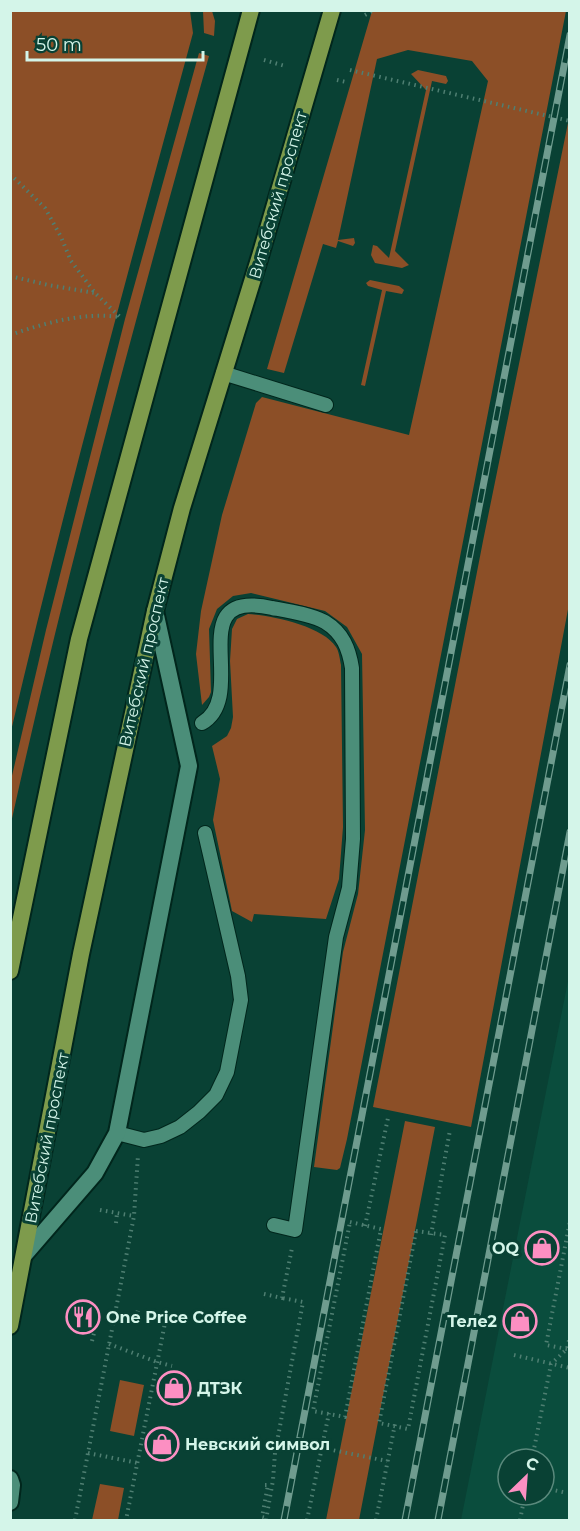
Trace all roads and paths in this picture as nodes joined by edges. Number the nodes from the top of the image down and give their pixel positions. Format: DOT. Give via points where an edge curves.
graph roads {
  1 [pos="251,10"];
  2 [pos="332,10"];
  3 [pos="374,10"];
  4 [pos="365,15"];
  5 [pos="264,60"];
  6 [pos="285,66"];
  7 [pos="350,70"];
  8 [pos="337,80"];
  9 [pos="346,82"];
  10 [pos="570,121"];
  11 [pos="10,174"];
  12 [pos="10,276"];
  13 [pos="95,293"];
  14 [pos="10,335"];
  15 [pos="223,373"];
  16 [pos="326,405"];
  17 [pos="154,611"];
  18 [pos="202,723"];
  19 [pos="205,833"];
  20 [pos="10,971"];
  21 [pos="388,1118"];
  22 [pos="450,1130"];
  23 [pos="117,1133"];
  24 [pos="138,1155"];
  25 [pos="100,1210"];
  26 [pos="117,1213"];
  27 [pos="134,1216"];
  28 [pos="570,1221"];
  29 [pos="116,1223"];
  30 [pos="274,1225"];
  31 [pos="365,1226"];
  32 [pos="295,1230"];
  33 [pos="431,1234"];
  34 [pos="25,1254"];
  35 [pos="264,1294"];
  36 [pos="282,1298"];
  37 [pos="138,1310"];
  38 [pos="115,1313"];
  39 [pos="136,1318"];
  40 [pos="10,1326"];
  41 [pos="94,1333"];
  42 [pos="570,1336"];
  43 [pos="93,1341"];
  44 [pos="109,1344"];
  45 [pos="567,1349"];
  46 [pos="513,1355"];
  47 [pos="157,1362"];
  48 [pos="551,1364"];
  49 [pos="172,1366"];
  50 [pos="570,1368"];
  51 [pos="329,1413"];
  52 [pos="395,1425"];
  53 [pos="534,1447"];
  54 [pos="322,1448"];
  55 [pos="88,1453"];
  56 [pos="387,1461"];
  57 [pos="138,1463"];
  58 [pos="10,1479"];
  59 [pos="265,1485"];
  60 [pos="556,1490"];
  61 [pos="567,1492"];
  62 [pos="10,1502"];
  63 [pos="266,1519"];
  64 [pos="75,1521"];
  65 [pos="126,1521"];
  66 [pos="307,1521"];
  67 [pos="376,1521"];
  1 -- 20 [label="main road" via="79,639"];
  2 -- 15 [label="main road, Витебский проспект"];
  3 -- 4 [label="path"];
  5 -- 6 [label="path"];
  7 -- 10 [label="path"];
  8 -- 9 [label="path"];
  11 -- 13 [label="path" via="45,208 70,261"];
  12 -- 13 [label="path"];
  13 -- 14 [label="path" via="120,317 75,318"];
  15 -- 16 [label="lane"];
  15 -- 17 [label="main road, Витебский проспект"];
  17 -- 23 [label="street" via="189,766"];
  17 -- 34 [label="main road, Витебский проспект" via="81,954"];
  18 -- 32 [label="lane" via="213,713 219,695 221,631 231,609 255,604 298,613 323,621 342,638 352,668 349,888 336,937"];
  19 -- 23 [label="lane" via="241,1000 227,1072 216,1095 180,1127 144,1140"];
  21 -- 31 [label="path"];
  22 -- 33 [label="path"];
  23 -- 34 [label="street" via="95,1173"];
  24 -- 27 [label="path"];
  25 -- 26 [label="path"];
  26 -- 27 [label="path"];
  26 -- 29 [label="path"];
  27 -- 38 [label="path"];
  28 -- 45 [label="path" via="546,1344"];
  30 -- 32 [label="lane"];
  31 -- 51 [label="path" via="381,1228 375,1264 345,1417"];
  31 -- 51 [label="path" via="350,1222 317,1389 313,1412"];
  32 -- 36 [label="path"];
  33 -- 52 [label="path" via="445,1235 443,1247 408,1429"];
  33 -- 52 [label="path" via="416,1230 379,1423"];
  34 -- 40 [label="main road, Витебский проспект"];
  35 -- 36 [label="path"];
  36 -- 63 [label="path" via="303,1302"];
  37 -- 39 [label="path"];
  38 -- 39 [label="path"];
  38 -- 44 [label="path"];
  39 -- 47 [label="path" via="165,1323"];
  41 -- 43 [label="path"];
  42 -- 45 [label="path"];
  44 -- 47 [label="path"];
  44 -- 55 [label="path"];
  45 -- 48 [label="path"];
  46 -- 48 [label="path"];
  47 -- 49 [label="path"];
  47 -- 57 [label="path"];
  48 -- 50 [label="path"];
  48 -- 53 [label="path"];
  51 -- 54 [label="path"];
  52 -- 56 [label="path"];
  54 -- 56 [label="path"];
  54 -- 66 [label="path"];
  55 -- 57 [label="path"];
  55 -- 64 [label="path"];
  56 -- 67 [label="path"];
  57 -- 65 [label="path"];
  58 -- 62 [label="street"];
  59 -- 63 [label="path" via="262,1517"];
  60 -- 61 [label="path"];
}
